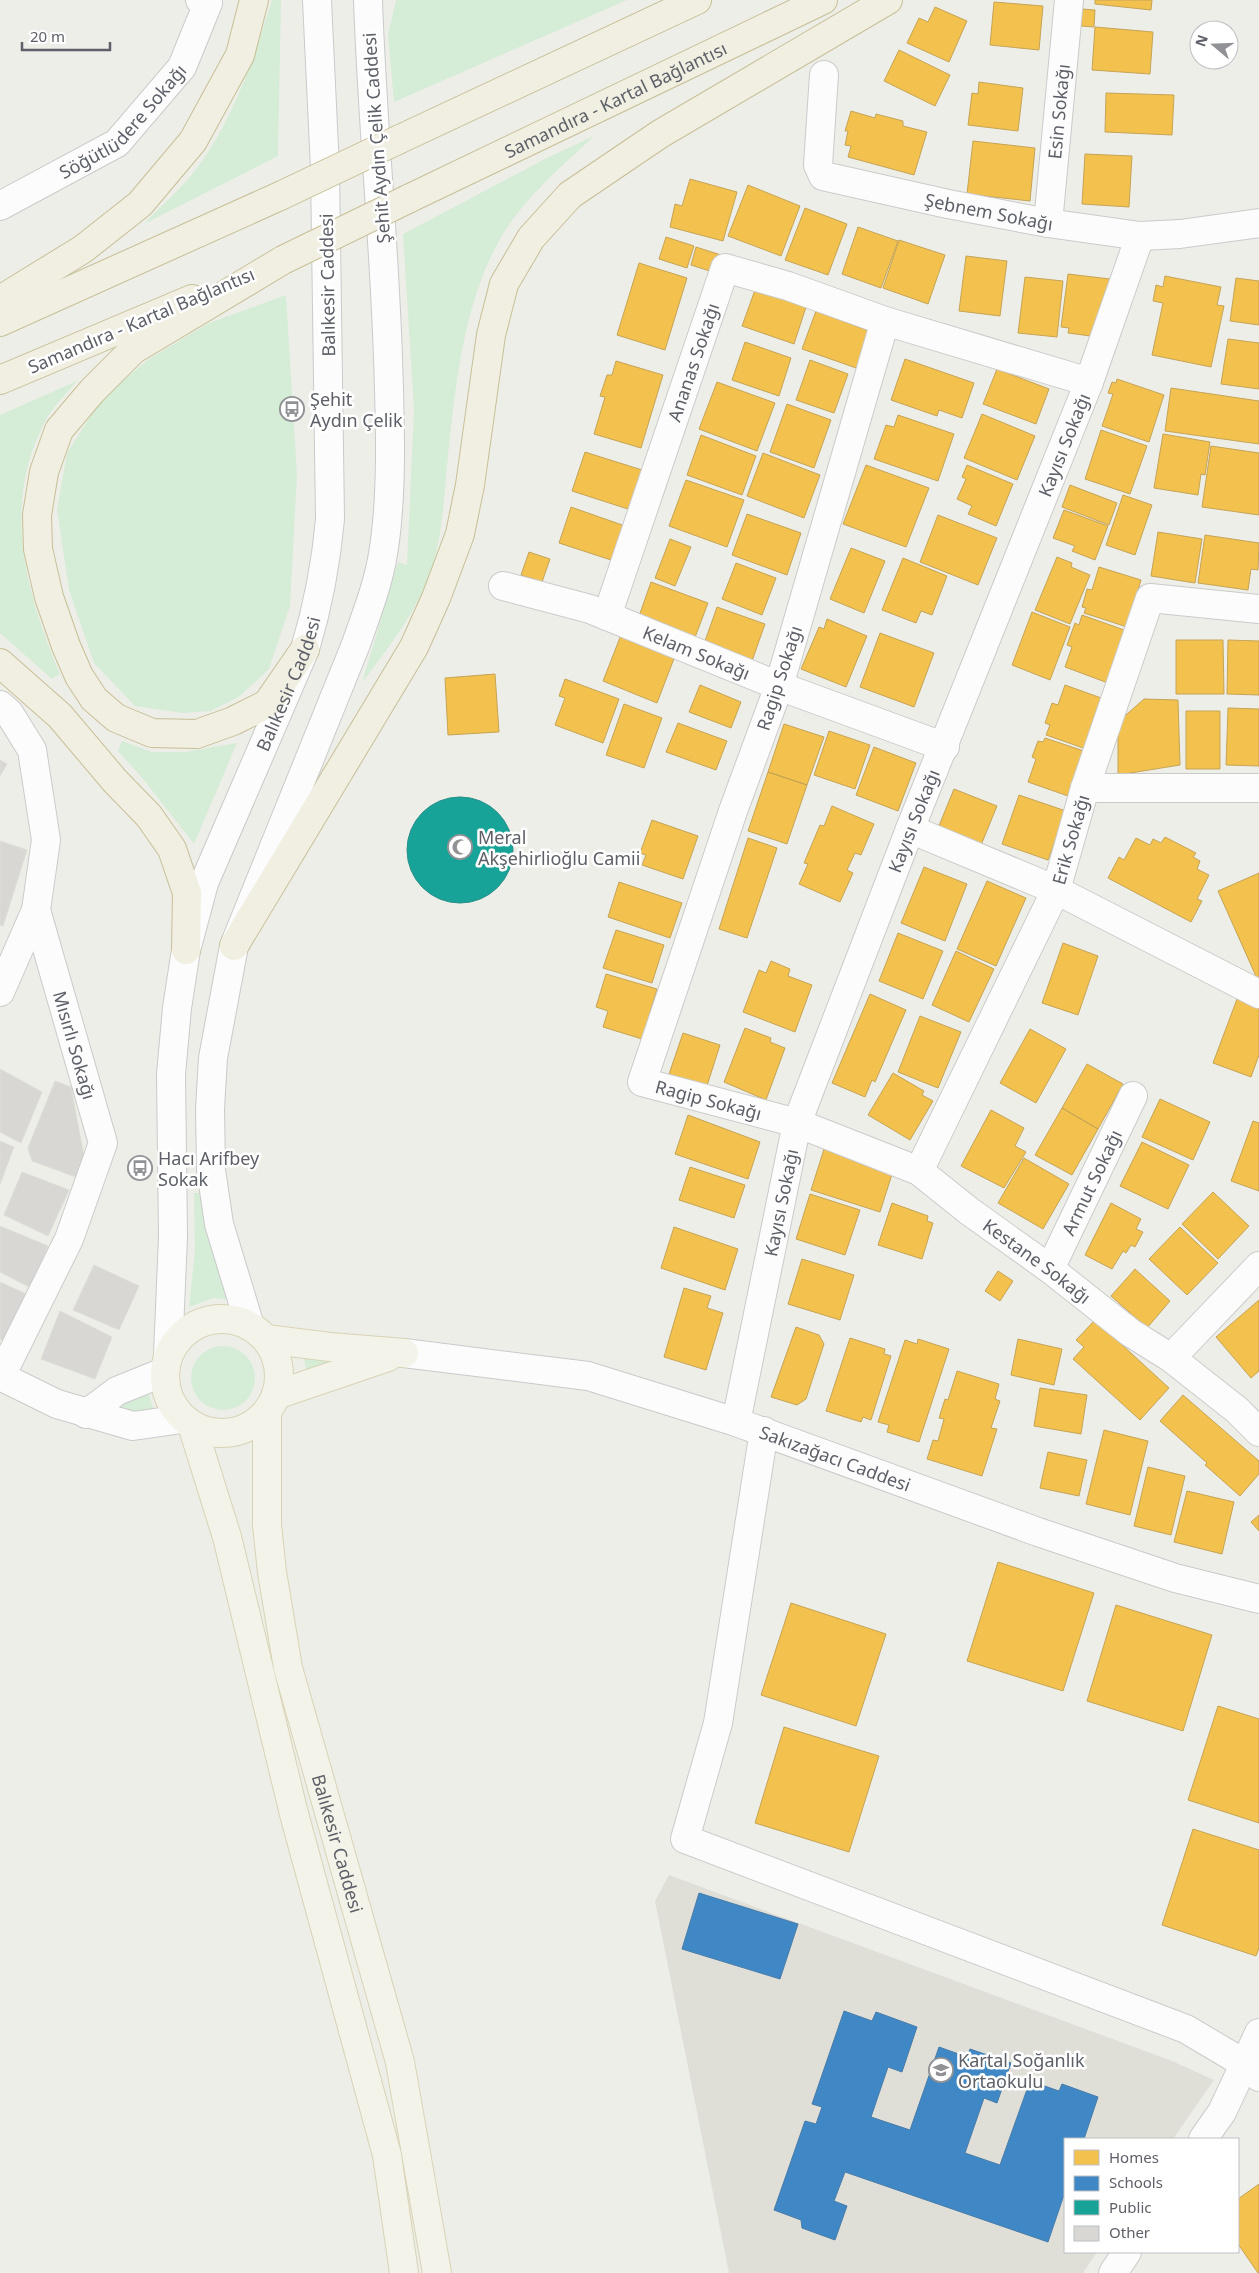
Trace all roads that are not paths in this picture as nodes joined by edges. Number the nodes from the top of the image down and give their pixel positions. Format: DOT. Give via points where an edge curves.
graph roads {
  1 [pos="254,0"];
  2 [pos="317,0"];
  3 [pos="368,0"];
  4 [pos="662,0"];
  5 [pos="697,0"];
  6 [pos="822,0"];
  7 [pos="888,0"];
  8 [pos="1069,0"];
  9 [pos="204,2"];
  10 [pos="824,75"];
  11 [pos="400,139"];
  12 [pos="0,206"];
  13 [pos="1048,223"];
  14 [pos="1259,223"];
  15 [pos="1140,236"];
  16 [pos="283,260"];
  17 [pos="0,300"];
  18 [pos="885,321"];
  19 [pos="0,322"];
  20 [pos="0,380"];
  21 [pos="1089,382"];
  22 [pos="503,586"];
  23 [pos="1259,609"];
  24 [pos="607,616"];
  25 [pos="305,649"];
  26 [pos="0,663"];
  27 [pos="779,686"];
  28 [pos="0,705"];
  29 [pos="945,747"];
  30 [pos="1086,788"];
  31 [pos="1259,788"];
  32 [pos="910,829"];
  33 [pos="1056,890"];
  34 [pos="36,910"];
  35 [pos="234,946"];
  36 [pos="186,950"];
  37 [pos="0,992"];
  38 [pos="1259,994"];
  39 [pos="1133,1096"];
  40 [pos="797,1123"];
  41 [pos="919,1171"];
  42 [pos="1259,1266"];
  43 [pos="1050,1269"];
  44 [pos="258,1332"];
  45 [pos="404,1353"];
  46 [pos="1171,1358"];
  47 [pos="166,1363"];
  48 [pos="0,1376"];
  49 [pos="272,1403"];
  50 [pos="86,1414"];
  51 [pos="187,1422"];
  52 [pos="736,1422"];
  53 [pos="764,1431"];
  54 [pos="1259,1432"];
  55 [pos="1259,1599"];
  56 [pos="1259,2033"];
  57 [pos="1252,2071"];
  58 [pos="1204,2138"];
  59 [pos="1126,2253"];
  60 [pos="404,2273"];
  61 [pos="437,2273"];
  62 [pos="1113,2273"];
  1 -- 17 [label="highway" via="240,55 193,141 140,204 83,249"];
  2 -- 25 [label="street, Balıkesir Caddesi" via="325,169 330,519 327,561 318,608"];
  3 -- 35 [label="street, Şehit Aydın Çelik Caddesi" via="385,277 389,415 388,505 383,554 356,644"];
  4 -- 11 [label="highway"];
  5 -- 11 [label="highway"];
  6 -- 16 [label="highway, Samandıra - Kartal Bağlantısı, bridge"];
  7 -- 35 [label="highway" via="660,134 570,195 531,238 504,284 491,335 462,524 436,598 414,647"];
  8 -- 13 [label="street, Esin Sokağı"];
  9 -- 12 [label="street, Söğütlüdere Sokağı" via="182,67 117,143"];
  10 -- 13 [label="street, Şebnem Sokağı" via="818,165 823,176"];
  11 -- 19 [label="highway, bridge"];
  13 -- 15 [label="street, Şebnem Sokağı"];
  14 -- 15 [label="street, Şebnem Sokağı"];
  15 -- 21 [label="street, Kayısı Sokağı"];
  16 -- 20 [label="highway, Samandıra - Kartal Bağlantısı"];
  16 -- 25 [label="highway" via="133,350 92,391 59,430 44,472 37,515 38,549 49,597 79,676 94,699 116,718 152,733 197,734 234,721 267,704"];
  18 -- 21 [label="street"];
  18 -- 24 [label="street, Ananas Sokağı" via="788,286 725,268"];
  18 -- 27 [label="street, Ragip Sokağı"];
  21 -- 29 [label="street, Kayısı Sokağı"];
  22 -- 24 [label="street, Kelam Sokağı"];
  23 -- 30 [label="street, Erik Sokağı" via="1150,598"];
  24 -- 27 [label="street, Kelam Sokağı"];
  25 -- 36 [label="street, Balıkesir Caddesi" via="204,883"];
  26 -- 36 [label="highway" via="60,716 149,816 172,849 187,893"];
  27 -- 29 [label="street, Kelam Sokağı"];
  27 -- 40 [label="street, Ragip Sokağı" via="733,810 642,1082"];
  28 -- 34 [label="street, Mısırlı Sokağı" via="9,713 32,750 46,840"];
  29 -- 32 [label="street, Kayısı Sokağı"];
  30 -- 31 [label="street"];
  30 -- 33 [label="street, Erik Sokağı"];
  32 -- 33 [label="street"];
  32 -- 40 [label="street, Kayısı Sokağı"];
  33 -- 38 [label="street"];
  33 -- 41 [label="street, Erik Sokağı"];
  34 -- 37 [label="street"];
  34 -- 48 [label="street, Mısırlı Sokağı" via="103,1143 69,1239"];
  35 -- 44 [label="street" via="213,1058 211,1170 219,1224"];
  36 -- 47 [label="street, Balıkesir Caddesi" via="171,1074 173,1237"];
  39 -- 43 [label="street, Armut Sokağı"];
  40 -- 41 [label="street, Kestane Sokağı"];
  40 -- 52 [label="street, Kayısı Sokağı"];
  41 -- 43 [label="street, Kestane Sokağı" via="969,1212"];
  42 -- 46 [label="street"];
  43 -- 46 [label="street, Kestane Sokağı" via="1131,1333"];
  44 -- 45 [label="main road" via="330,1347"];
  44 -- 47 [label="main road" via="232,1319 203,1322 178,1338"];
  44 -- 49 [label="main road" via="276,1356 279,1376"];
  45 -- 49 [label="main road" via="375,1361"];
  45 -- 52 [label="street, Sakızağacı Caddesi" via="588,1376"];
  46 -- 54 [label="street, Kestane Sokağı" via="1237,1410"];
  47 -- 50 [label="street" via="117,1390"];
  47 -- 51 [label="main road" via="165,1390 173,1407"];
  48 -- 50 [label="street" via="47,1400"];
  49 -- 51 [label="main road" via="254,1424 237,1432 219,1434 201,1430"];
  49 -- 61 [label="main road, Balıkesir Caddesi" via="267,1525 288,1668 400,2062"];
  50 -- 51 [label="street" via="133,1426"];
  51 -- 60 [label="main road, Balıkesir Caddesi" via="227,1537 294,1814 387,2155"];
  52 -- 53 [label="street, Sakızağacı Caddesi"];
  53 -- 55 [label="street, Sakızağacı Caddesi" via="1175,1578"];
  53 -- 57 [label="street" via="718,1723 685,1839 1186,2029"];
  56 -- 57 [label="street"];
  57 -- 58 [label="street"];
  59 -- 62 [label="street"];
}
